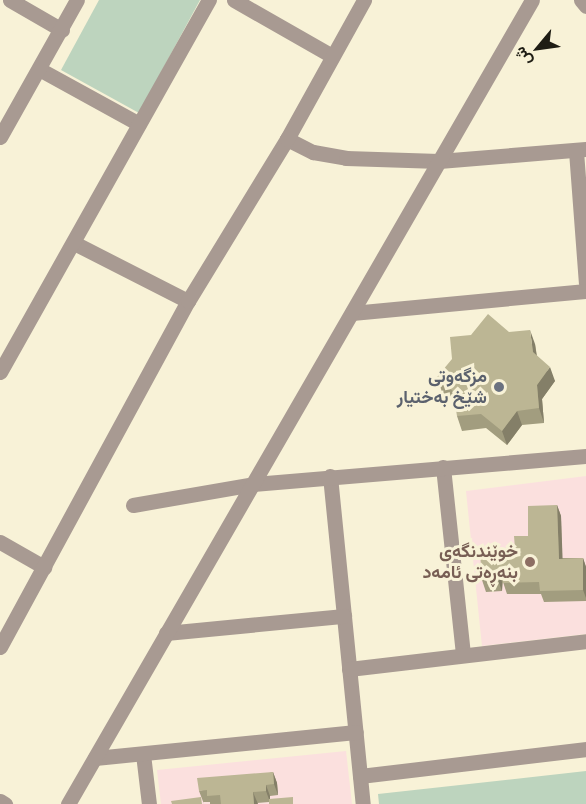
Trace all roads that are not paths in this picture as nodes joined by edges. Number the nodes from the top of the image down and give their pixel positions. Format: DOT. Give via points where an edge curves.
graph roads {
  1 [pos="10,0"];
  2 [pos="77,0"];
  3 [pos="209,0"];
  4 [pos="234,0"];
  5 [pos="364,0"];
  6 [pos="532,0"];
  7 [pos="581,0"];
  8 [pos="586,6"];
  9 [pos="62,30"];
  10 [pos="332,56"];
  11 [pos="39,69"];
  12 [pos="139,124"];
  13 [pos="0,137"];
  14 [pos="287,139"];
  15 [pos="581,150"];
  16 [pos="439,161"];
  17 [pos="74,243"];
  18 [pos="586,283"];
  19 [pos="586,291"];
  20 [pos="188,301"];
  21 [pos="352,313"];
  22 [pos="7,344"];
  23 [pos="0,372"];
  24 [pos="586,456"];
  25 [pos="443,467"];
  26 [pos="330,476"];
  27 [pos="253,484"];
  28 [pos="133,505"];
  29 [pos="0,542"];
  30 [pos="44,567"];
  31 [pos="344,616"];
  32 [pos="166,633"];
  33 [pos="586,641"];
  34 [pos="0,647"];
  35 [pos="463,654"];
  36 [pos="349,669"];
  37 [pos="356,732"];
  38 [pos="586,749"];
  39 [pos="143,754"];
  40 [pos="94,758"];
  41 [pos="360,776"];
  42 [pos="0,801"];
  43 [pos="5,804"];
  44 [pos="68,804"];
  45 [pos="149,804"];
  46 [pos="363,804"];
  1 -- 9 [label="street"];
  2 -- 9 [label="street"];
  3 -- 12 [label="street"];
  4 -- 10 [label="street"];
  5 -- 10 [label="street"];
  6 -- 16 [label="street"];
  7 -- 8 [label="street"];
  9 -- 11 [label="street"];
  10 -- 14 [label="street"];
  11 -- 12 [label="street"];
  11 -- 13 [label="street"];
  12 -- 17 [label="street"];
  14 -- 16 [label="street" via="330,156"];
  14 -- 20 [label="street"];
  15 -- 16 [label="street"];
  15 -- 18 [label="street"];
  16 -- 21 [label="street"];
  17 -- 20 [label="street"];
  17 -- 22 [label="street"];
  19 -- 21 [label="street"];
  20 -- 30 [label="street"];
  21 -- 27 [label="street"];
  22 -- 23 [label="street"];
  24 -- 25 [label="street"];
  25 -- 26 [label="street"];
  25 -- 35 [label="street"];
  26 -- 27 [label="street"];
  26 -- 31 [label="street"];
  27 -- 28 [label="street"];
  27 -- 32 [label="street"];
  29 -- 30 [label="street"];
  30 -- 34 [label="street"];
  31 -- 32 [label="street"];
  31 -- 36 [label="street"];
  32 -- 40 [label="street"];
  33 -- 35 [label="street"];
  35 -- 36 [label="street"];
  36 -- 37 [label="street"];
  37 -- 39 [label="street"];
  37 -- 41 [label="street"];
  38 -- 41 [label="street"];
  39 -- 40 [label="street"];
  39 -- 45 [label="street"];
  40 -- 44 [label="street"];
  41 -- 46 [label="street"];
  42 -- 43 [label="street"];
}
